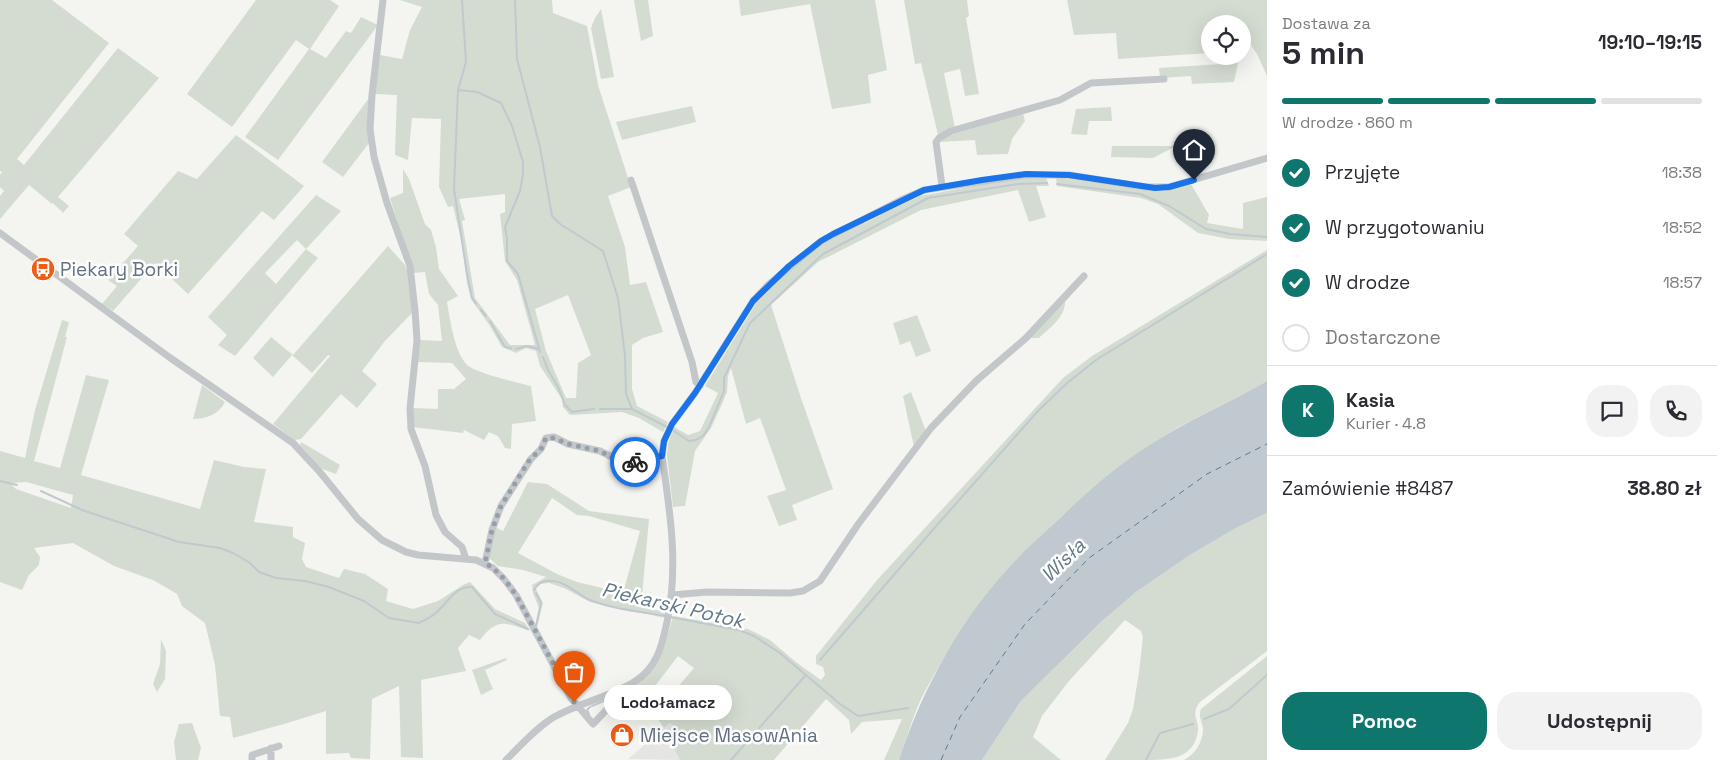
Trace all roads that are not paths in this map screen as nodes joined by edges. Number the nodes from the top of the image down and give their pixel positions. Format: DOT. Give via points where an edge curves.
graph roads {
  1 [pos="383,0"];
  2 [pos="1164,79"];
  3 [pos="1267,158"];
  4 [pos="631,180"];
  5 [pos="942,186"];
  6 [pos="0,233"];
  7 [pos="1084,276"];
  8 [pos="700,386"];
  9 [pos="662,456"];
  10 [pos="466,559"];
  11 [pos="485,563"];
  12 [pos="672,595"];
  13 [pos="615,691"];
  14 [pos="578,707"];
  15 [pos="279,746"];
  16 [pos="271,748"];
  17 [pos="252,760"];
  18 [pos="271,760"];
  19 [pos="506,760"];
  1 -- 10 [label="street" via="372,95 371,136 387,203 410,266 417,340 410,429 425,466 436,515 445,532 462,546"];
  2 -- 5 [label="street" via="1091,83 1060,100 951,131 936,142"];
  3 -- 5 [label="street" via="1169,187 1050,174 1026,174"];
  4 -- 8 [label="street" via="696,382"];
  5 -- 8 [label="street" via="924,190 833,234 797,260 753,301"];
  6 -- 10 [label="street" via="293,443 362,523 382,540 418,555"];
  7 -- 12 [label="street" via="1026,338 976,381 931,428 817,584 790,593"];
  8 -- 9 [label="street" via="672,424"];
  9 -- 11 [label="street" via="621,462 600,451 546,438 501,506"];
  9 -- 12 [label="street" via="673,543"];
  10 -- 11 [label="street"];
  11 -- 14 [label="street" via="504,579 516,595"];
  12 -- 13 [label="street" via="661,649 653,665 641,677"];
  13 -- 14 [label="street"];
  13 -- 14 [label="street" via="614,702 593,724"];
  14 -- 19 [label="street" via="546,723"];
  15 -- 16 [label="street"];
  16 -- 17 [label="street" via="252,755"];
  16 -- 18 [label="street"];
}
